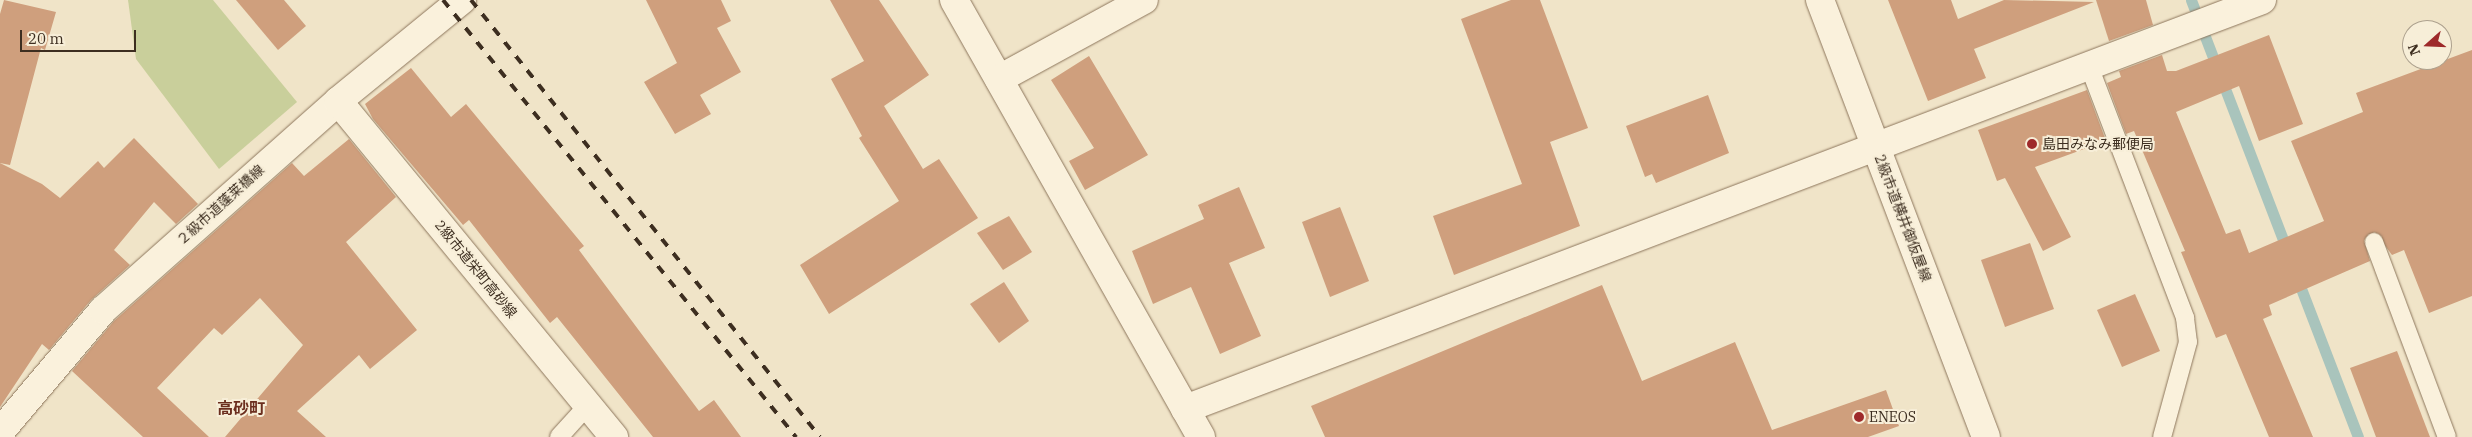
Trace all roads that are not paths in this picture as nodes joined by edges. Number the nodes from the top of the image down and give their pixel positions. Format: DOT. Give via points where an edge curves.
graph roads {
  1 [pos="462,0"];
  2 [pos="954,0"];
  3 [pos="1144,0"];
  4 [pos="1820,0"];
  5 [pos="2262,0"];
  6 [pos="2089,66"];
  7 [pos="999,79"];
  8 [pos="338,101"];
  9 [pos="1876,147"];
  10 [pos="2374,242"];
  11 [pos="588,405"];
  12 [pos="1185,409"];
  13 [pos="0,432"];
  14 [pos="559,437"];
  15 [pos="614,437"];
  16 [pos="1201,437"];
  17 [pos="1986,437"];
  18 [pos="2162,437"];
  19 [pos="2447,437"];
  1 -- 8 [label="street, ２級市道蓬莱橋線"];
  2 -- 7 [label="street"];
  3 -- 7 [label="street"];
  4 -- 9 [label="street, 2級市道横井御仮屋線"];
  5 -- 6 [label="street"];
  6 -- 9 [label="street"];
  6 -- 18 [label="lane" via="2184,318 2188,342"];
  7 -- 12 [label="street"];
  8 -- 11 [label="street, 2級市道栄町高砂線"];
  8 -- 13 [label="street, ２級市道蓬莱橋線" via="103,310"];
  9 -- 12 [label="street"];
  9 -- 17 [label="street, 2級市道横井御仮屋線"];
  10 -- 19 [label="lane"];
  11 -- 14 [label="lane"];
  11 -- 15 [label="street, 2級市道栄町高砂線"];
  12 -- 16 [label="street"];
}
